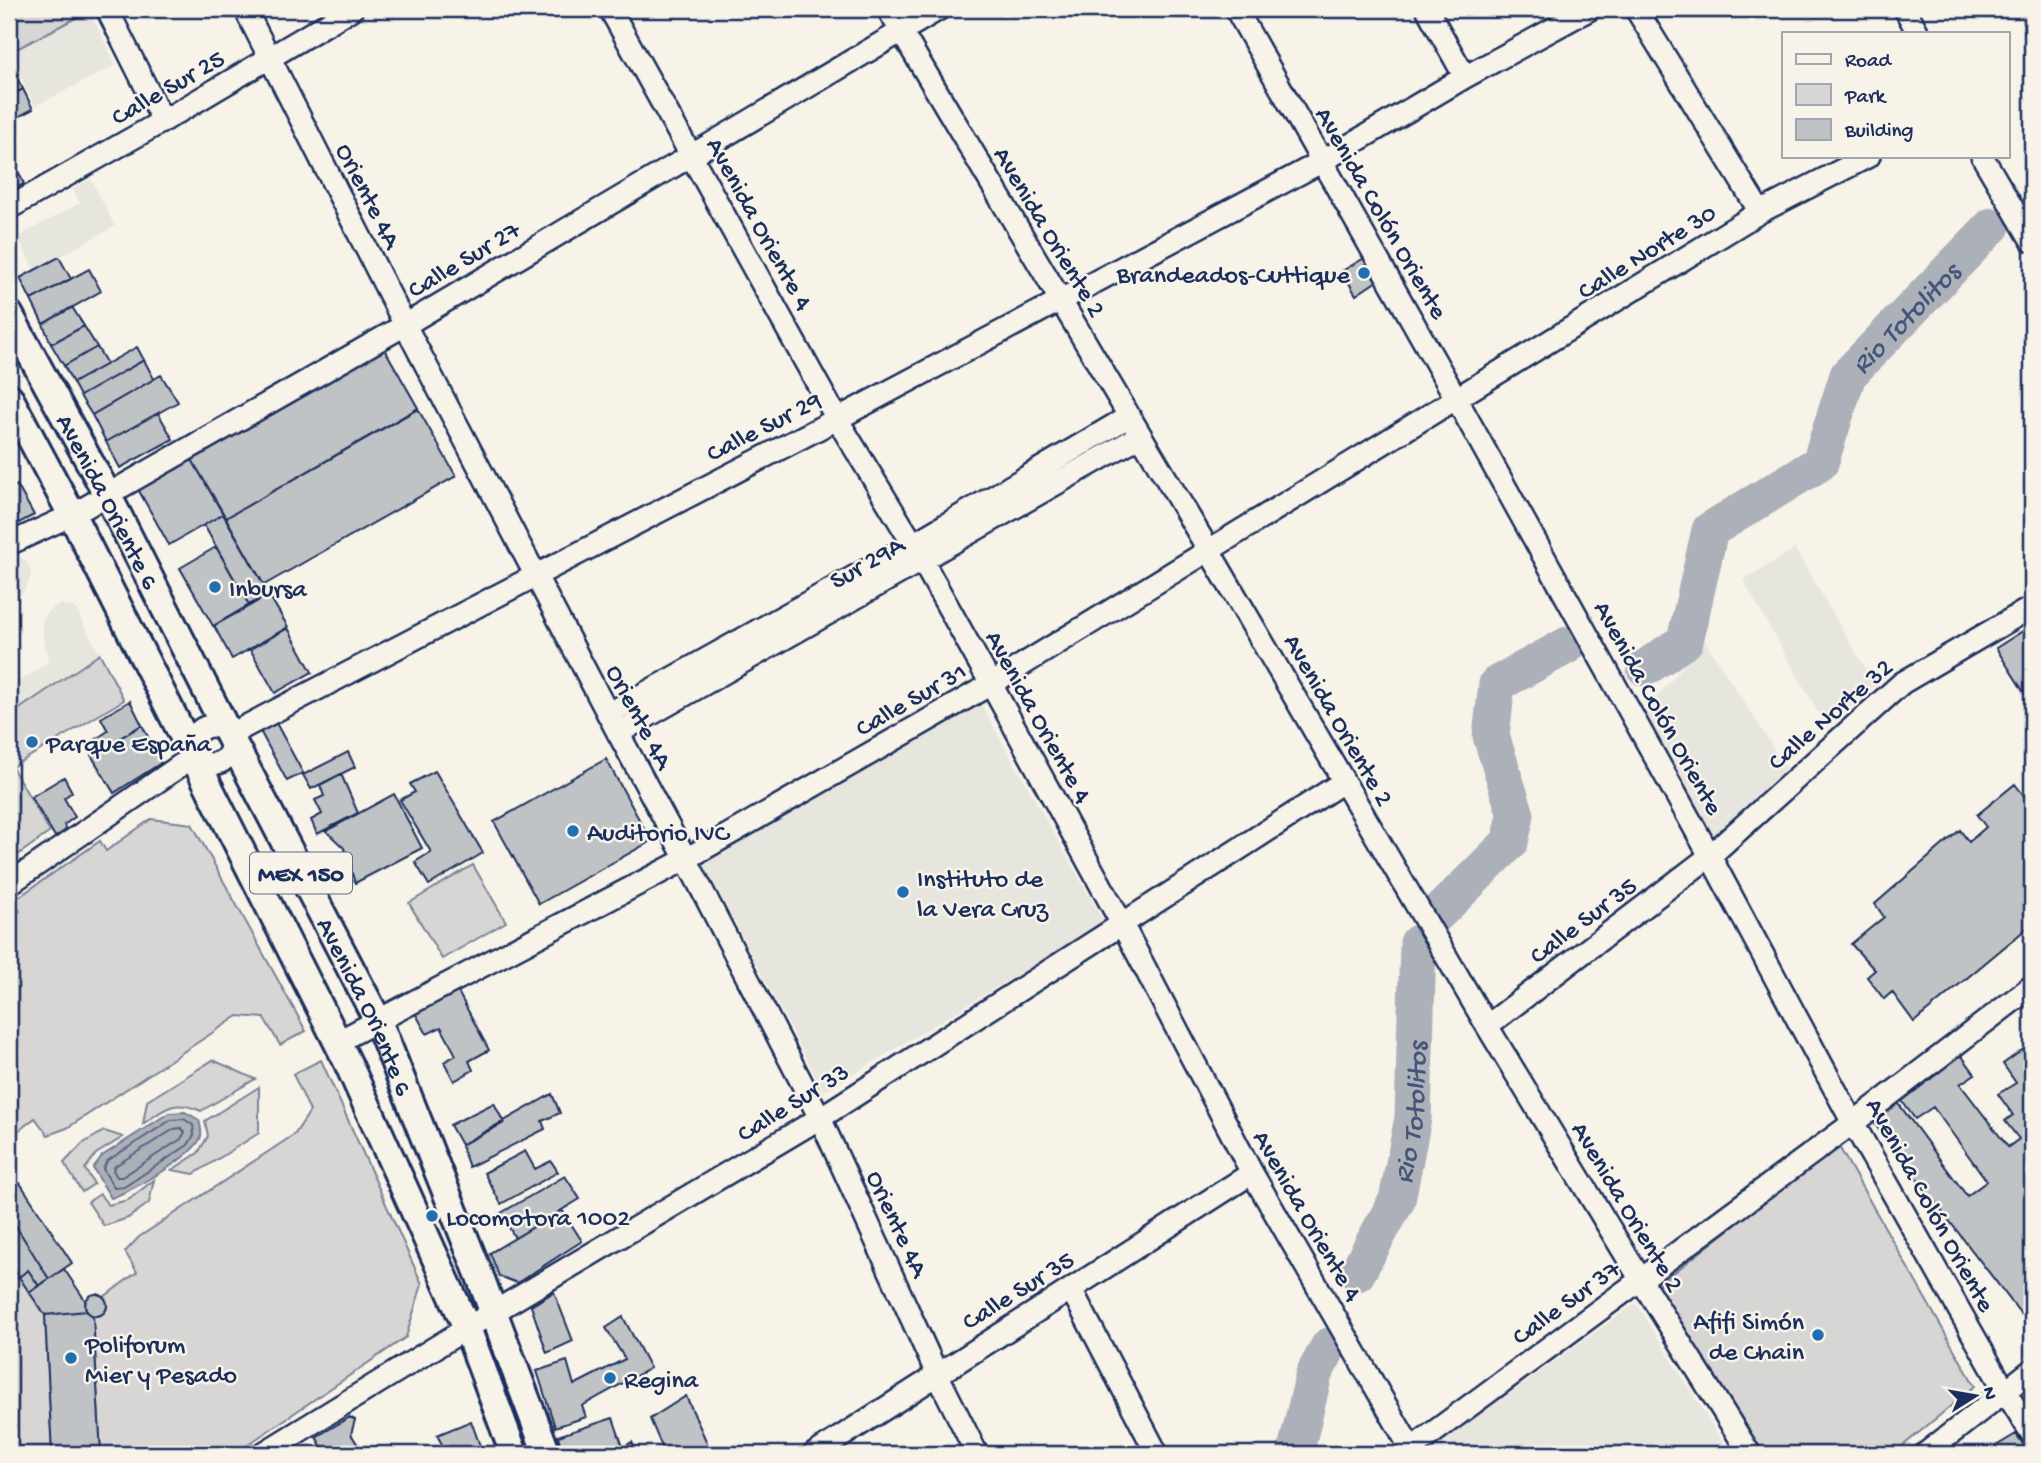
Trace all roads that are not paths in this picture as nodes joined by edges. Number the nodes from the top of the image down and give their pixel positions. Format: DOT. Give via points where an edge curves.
graph roads {
  1 [pos="107,9"];
  2 [pos="245,9"];
  3 [pos="352,9"];
  4 [pos="610,9"];
  5 [pos="887,9"];
  6 [pos="939,9"];
  7 [pos="1236,9"];
  8 [pos="1427,9"];
  9 [pos="1590,9"];
  10 [pos="1636,9"];
  11 [pos="1905,9"];
  12 [pos="900,30"];
  13 [pos="1917,32"];
  14 [pos="269,59"];
  15 [pos="1465,78"];
  16 [pos="163,121"];
  17 [pos="692,154"];
  18 [pos="1865,158"];
  19 [pos="1984,158"];
  20 [pos="1321,162"];
  21 [pos="9,208"];
  22 [pos="1760,212"];
  23 [pos="2032,241"];
  24 [pos="1059,300"];
  25 [pos="9,314"];
  26 [pos="405,326"];
  27 [pos="15,335"];
  28 [pos="9,397"];
  29 [pos="1457,400"];
  30 [pos="1128,417"];
  31 [pos="836,419"];
  32 [pos="1140,436"];
  33 [pos="107,494"];
  34 [pos="72,514"];
  35 [pos="9,544"];
  36 [pos="1208,549"];
  37 [pos="918,552"];
  38 [pos="536,575"];
  39 [pos="2032,607"];
  40 [pos="991,684"];
  41 [pos="608,713"];
  42 [pos="618,733"];
  43 [pos="229,735"];
  44 [pos="194,756"];
  45 [pos="1343,782"];
  46 [pos="1710,856"];
  47 [pos="686,859"];
  48 [pos="9,884"];
  49 [pos="1122,924"];
  50 [pos="2032,986"];
  51 [pos="1487,1026"];
  52 [pos="383,1032"];
  53 [pos="342,1052"];
  54 [pos="820,1118"];
  55 [pos="1853,1123"];
  56 [pos="1252,1173"];
  57 [pos="1641,1280"];
  58 [pos="1071,1289"];
  59 [pos="495,1314"];
  60 [pos="467,1328"];
  61 [pos="2032,1370"];
  62 [pos="937,1374"];
  63 [pos="2005,1391"];
  64 [pos="2032,1434"];
  65 [pos="1412,1452"];
  66 [pos="262,1454"];
  67 [pos="514,1454"];
  68 [pos="547,1454"];
  69 [pos="814,1454"];
  70 [pos="977,1454"];
  71 [pos="1157,1454"];
  72 [pos="1750,1454"];
  73 [pos="1925,1454"];
  1 -- 16 [label="street"];
  2 -- 14 [label="street, Oriente 4A"];
  3 -- 14 [label="street, Calle Sur 25"];
  4 -- 17 [label="street, Avenida Oriente 4"];
  5 -- 12 [label="street, Avenida Oriente 2"];
  6 -- 12 [label="street, Calle Sur 27"];
  7 -- 20 [label="street, Avenida Colón Oriente"];
  8 -- 15 [label="street"];
  9 -- 15 [label="street, Calle Sur 29"];
  10 -- 22 [label="street"];
  11 -- 13 [label="street"];
  12 -- 17 [label="street, Calle Sur 27"];
  12 -- 24 [label="street, Avenida Oriente 2"];
  14 -- 16 [label="street, Calle Sur 25"];
  14 -- 26 [label="street, Oriente 4A"];
  15 -- 20 [label="street, Calle Sur 29"];
  16 -- 21 [label="street, Calle Sur 25"];
  17 -- 26 [label="street, Calle Sur 27"];
  17 -- 31 [label="street, Avenida Oriente 4"];
  18 -- 22 [label="street, Calle Norte 30"];
  19 -- 23 [label="street"];
  20 -- 24 [label="street, Calle Sur 29"];
  20 -- 29 [label="street, Avenida Colón Oriente"];
  22 -- 29 [label="street, Calle Norte 30"];
  24 -- 30 [label="street, Avenida Oriente 2"];
  24 -- 31 [label="street, Calle Sur 29"];
  25 -- 27 [label="main road, Avenida Oriente 6 / MEX 150"];
  26 -- 33 [label="street, Calle Sur 27"];
  26 -- 38 [label="street, Oriente 4A"];
  27 -- 33 [label="main road, Avenida Oriente 6 / MEX 150"];
  28 -- 34 [label="main road, Avenida Oriente 6 / MEX 150"];
  29 -- 36 [label="street, Calle Sur 31"];
  29 -- 46 [label="street, Avenida Colón Oriente"];
  30 -- 32 [label="street, Avenida Oriente 2"];
  30 -- 37 [label="street, Sur 29A"];
  31 -- 37 [label="street, Avenida Oriente 4"];
  31 -- 38 [label="street, Calle Sur 29"];
  32 -- 36 [label="street, Avenida Oriente 2"];
  32 -- 37 [label="street, Sur 29A"];
  33 -- 34 [label="street, Calle Sur 27"];
  33 -- 43 [label="main road, Avenida Oriente 6 / MEX 150"];
  34 -- 35 [label="street, Calle Sur 27"];
  34 -- 44 [label="main road, Avenida Oriente 6 / MEX 150"];
  36 -- 40 [label="street, Calle Sur 31"];
  36 -- 45 [label="street, Avenida Oriente 2"];
  37 -- 40 [label="street, Avenida Oriente 4"];
  37 -- 41 [label="street, Sur 29A"];
  37 -- 42 [label="street, Sur 29A"];
  38 -- 41 [label="street, Oriente 4A"];
  38 -- 43 [label="street, Calle Sur 29"];
  39 -- 46 [label="street, Calle Norte 32" via="1902,683"];
  40 -- 47 [label="street, Calle Sur 31"];
  40 -- 49 [label="street, Avenida Oriente 4"];
  41 -- 42 [label="street, Oriente 4A"];
  42 -- 47 [label="street, Oriente 4A"];
  43 -- 44 [label="street" via="229,754 222,763 211,765"];
  43 -- 52 [label="main road, Avenida Oriente 6 / MEX 150"];
  44 -- 48 [label="street"];
  44 -- 53 [label="main road, Avenida Oriente 6 / MEX 150"];
  45 -- 49 [label="street, Calle Sur 33"];
  45 -- 51 [label="street, Avenida Oriente 2"];
  46 -- 51 [label="street, Calle Sur 35"];
  46 -- 55 [label="street, Avenida Colón Oriente"];
  47 -- 52 [label="street, Calle Sur 31"];
  47 -- 54 [label="street, Oriente 4A"];
  49 -- 54 [label="street, Calle Sur 33"];
  49 -- 56 [label="street, Avenida Oriente 4"];
  50 -- 55 [label="street, Calle Sur 37"];
  51 -- 57 [label="street, Avenida Oriente 2"];
  52 -- 53 [label="main road" via="382,1051 372,1057"];
  52 -- 59 [label="main road, Avenida Oriente 6 / MEX 150"];
  53 -- 60 [label="main road, Avenida Oriente 6 / MEX 150"];
  54 -- 59 [label="street, Calle Sur 33"];
  54 -- 62 [label="street, Oriente 4A"];
  55 -- 57 [label="street, Calle Sur 37"];
  55 -- 63 [label="street, Avenida Colón Oriente"];
  56 -- 58 [label="street, Calle Sur 35"];
  56 -- 65 [label="street, Avenida Oriente 4"];
  57 -- 65 [label="street, Calle Sur 37"];
  57 -- 72 [label="street, Avenida Oriente 2"];
  58 -- 62 [label="street, Calle Sur 35"];
  58 -- 71 [label="street"];
  59 -- 60 [label="street, Calle Sur 33"];
  59 -- 68 [label="main road, Avenida Oriente 6 / MEX 150"];
  60 -- 66 [label="street, Calle Sur 33"];
  60 -- 67 [label="main road, Avenida Oriente 6 / MEX 150"];
  61 -- 63 [label="street"];
  62 -- 69 [label="street, Calle Sur 35"];
  62 -- 70 [label="street, Oriente 4A"];
  63 -- 64 [label="street, Avenida Colón Oriente"];
  63 -- 73 [label="street"];
}
